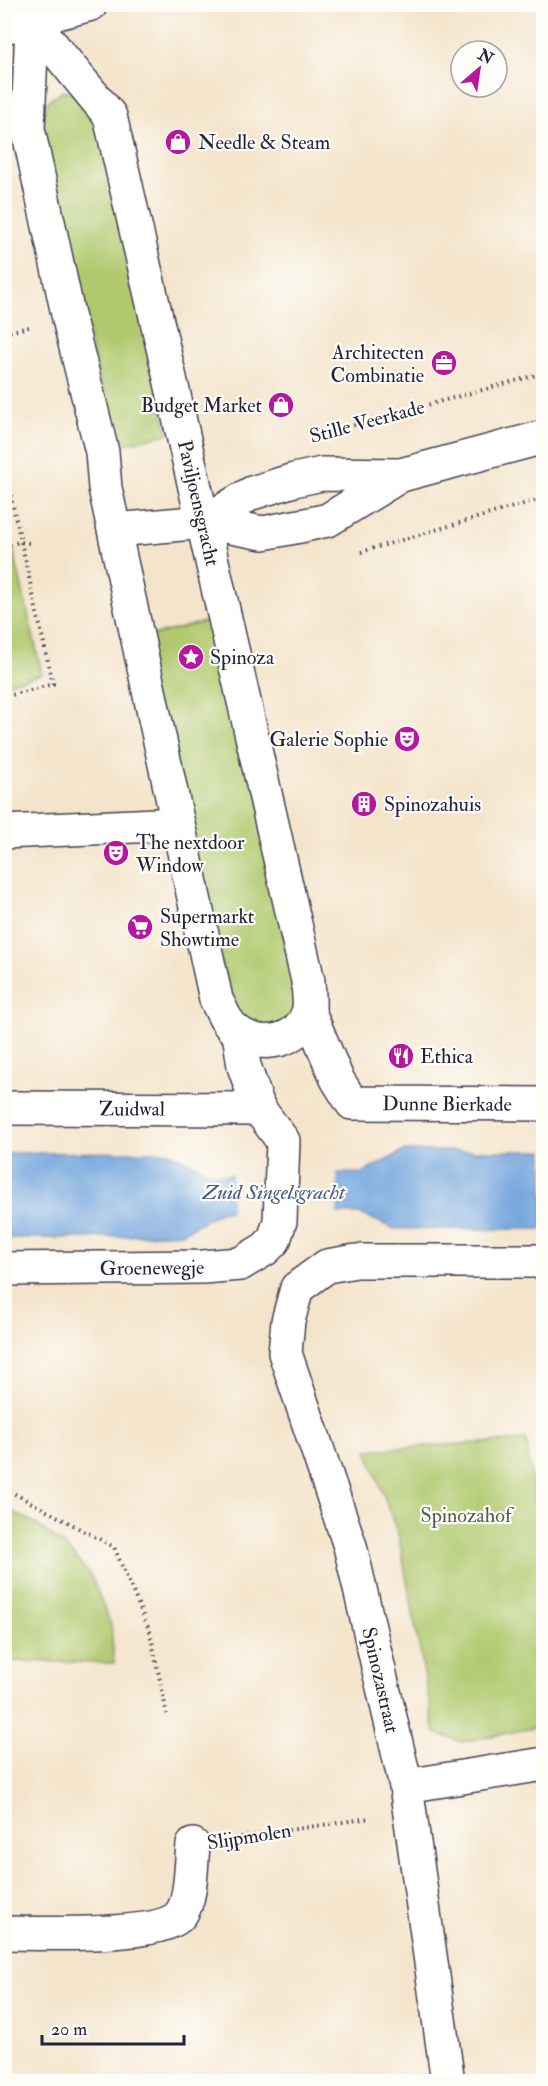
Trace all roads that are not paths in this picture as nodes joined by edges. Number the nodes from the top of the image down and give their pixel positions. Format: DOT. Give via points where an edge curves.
graph roads {
  1 [pos="91,4"];
  2 [pos="21,17"];
  3 [pos="543,437"];
  4 [pos="401,475"];
  5 [pos="204,522"];
  6 [pos="115,530"];
  7 [pos="178,824"];
  8 [pos="4,832"];
  9 [pos="309,1012"];
  10 [pos="238,1033"];
  11 [pos="352,1103"];
  12 [pos="543,1104"];
  13 [pos="4,1108"];
  14 [pos="259,1109"];
  15 [pos="277,1230"];
  16 [pos="543,1261"];
  17 [pos="4,1269"];
  18 [pos="306,1281"];
  19 [pos="543,1764"];
  20 [pos="408,1801"];
  21 [pos="192,1845"];
  22 [pos="4,1933"];
  23 [pos="448,2082"];
  1 -- 2 [label="street"];
  2 -- 5 [label="street, Paviljoensgracht" via="110,116"];
  2 -- 6 [label="street" via="28,129 102,452"];
  3 -- 4 [label="street, Stille Veerkade"];
  4 -- 5 [label="street, Stille Veerkade" via="313,476 252,493"];
  4 -- 5 [label="street, Stille Veerkade" via="328,520 263,533"];
  5 -- 6 [label="street, Stille Veerkade"];
  5 -- 9 [label="street, Paviljoensgracht" via="308,981"];
  6 -- 7 [label="street"];
  7 -- 8 [label="street"];
  7 -- 10 [label="street" via="216,999 226,1020"];
  9 -- 10 [label="street" via="290,1037 256,1042"];
  9 -- 11 [label="street, Paviljoensgracht" via="337,1079"];
  10 -- 14 [label="street" via="244,1066"];
  11 -- 12 [label="street, Dunne Bierkade"];
  13 -- 14 [label="street, Zuidwal"];
  14 -- 15 [label="street" via="283,1141"];
  15 -- 17 [label="street, Groenewegje" via="265,1249 240,1264"];
  15 -- 18 [label="street"];
  16 -- 18 [label="street" via="356,1261 327,1266"];
  18 -- 20 [label="street, Spinozastraat" via="288,1321 285,1353 350,1546"];
  19 -- 20 [label="street"];
  20 -- 23 [label="street, Spinozastraat"];
  21 -- 22 [label="street, Slijpmolen" via="188,1899 179,1917 160,1925 111,1933"];
}
